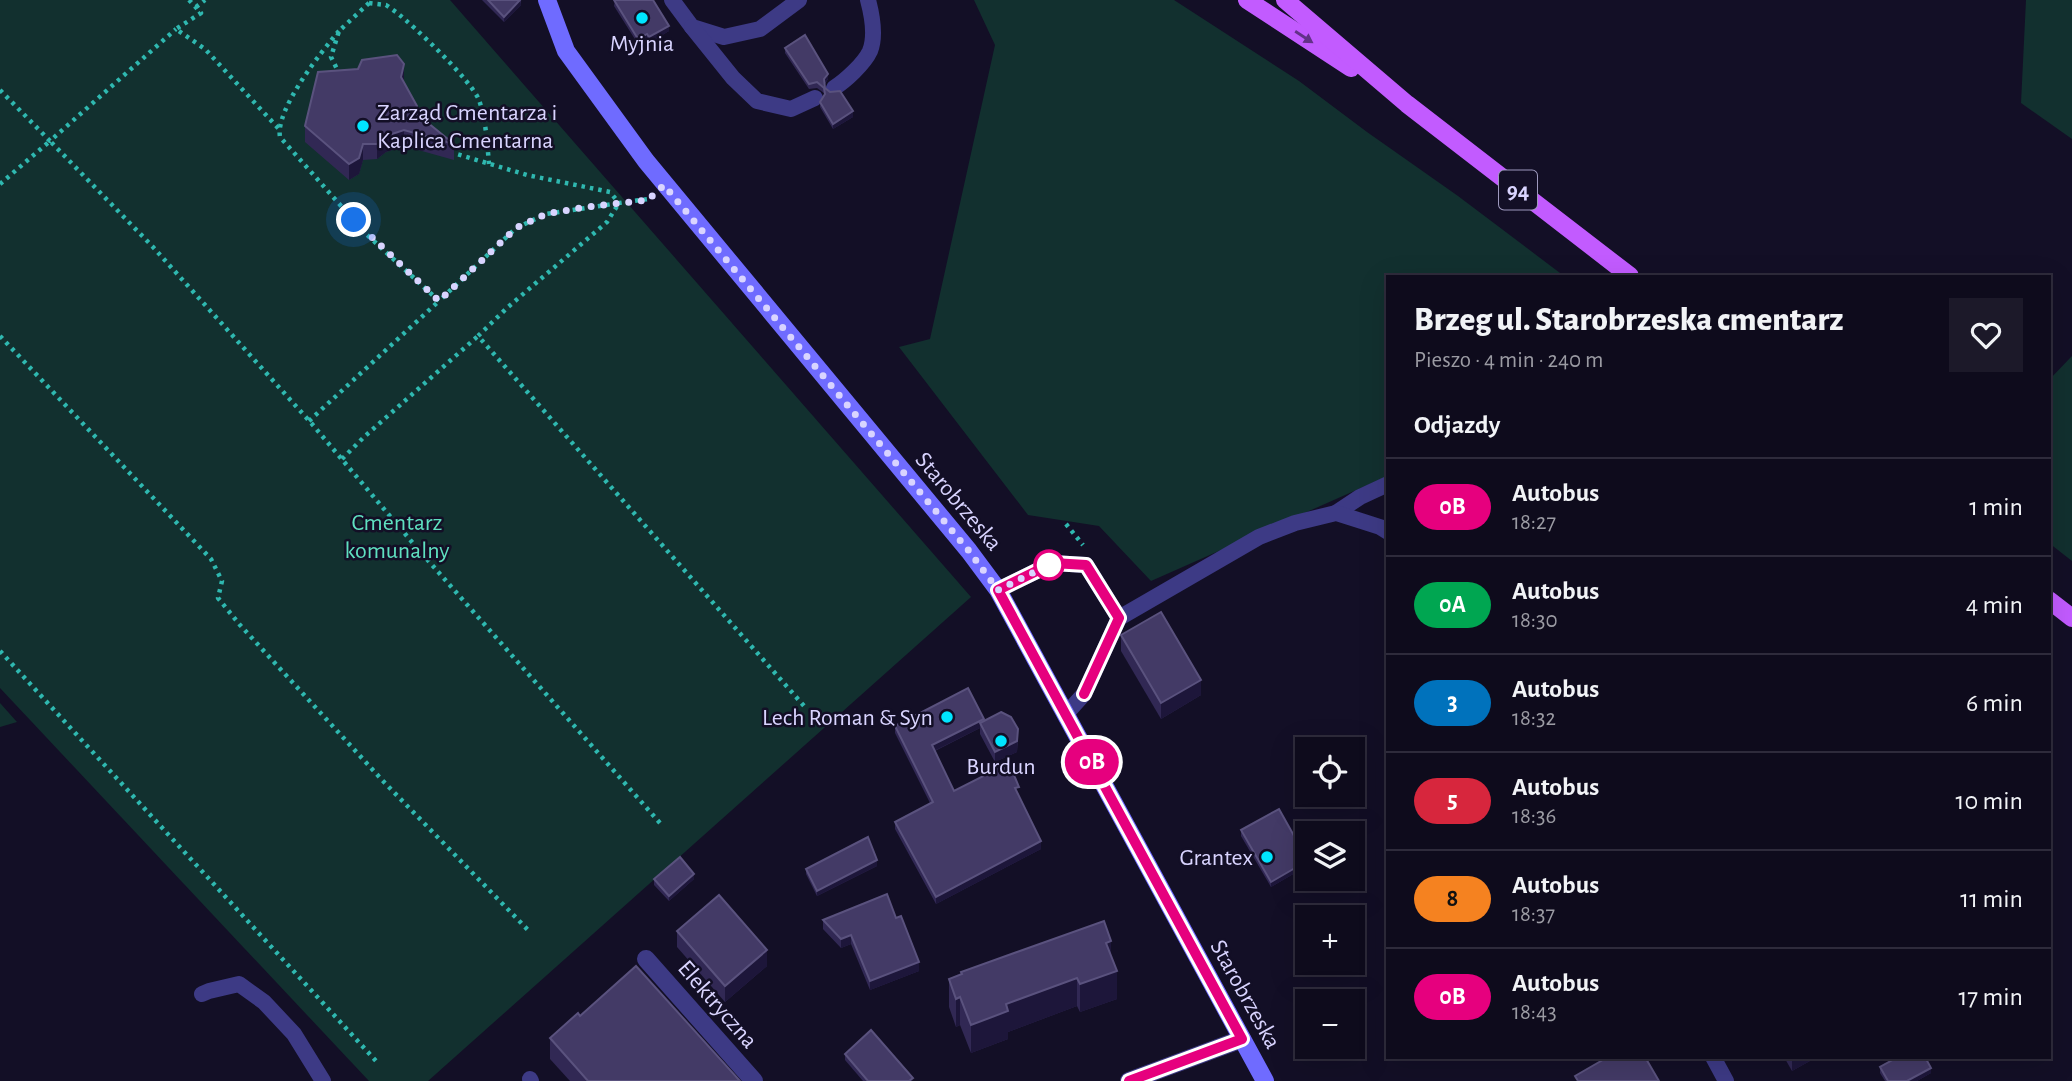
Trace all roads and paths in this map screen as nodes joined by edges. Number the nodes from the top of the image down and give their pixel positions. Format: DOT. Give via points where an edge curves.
graph roads {
  1 [pos="189,0"];
  2 [pos="205,0"];
  3 [pos="547,0"];
  4 [pos="672,0"];
  5 [pos="799,0"];
  6 [pos="868,0"];
  7 [pos="1247,0"];
  8 [pos="1285,0"];
  9 [pos="371,1"];
  10 [pos="196,7"];
  11 [pos="692,27"];
  12 [pos="176,29"];
  13 [pos="339,31"];
  14 [pos="344,83"];
  15 [pos="834,88"];
  16 [pos="0,90"];
  17 [pos="815,98"];
  18 [pos="1407,104"];
  19 [pos="279,130"];
  20 [pos="50,142"];
  21 [pos="449,152"];
  22 [pos="489,164"];
  23 [pos="0,184"];
  24 [pos="664,185"];
  25 [pos="619,203"];
  26 [pos="1629,275"];
  27 [pos="439,301"];
  28 [pos="0,336"];
  29 [pos="478,336"];
  30 [pos="309,421"];
  31 [pos="342,459"];
  32 [pos="1386,485"];
  33 [pos="1336,513"];
  34 [pos="1386,531"];
  35 [pos="998,590"];
  36 [pos="2051,602"];
  37 [pos="1119,618"];
  38 [pos="2072,618"];
  39 [pos="0,651"];
  40 [pos="804,706"];
  41 [pos="1066,714"];
  42 [pos="660,823"];
  43 [pos="528,931"];
  44 [pos="646,959"];
  45 [pos="202,994"];
  46 [pos="1242,1039"];
  47 [pos="1714,1059"];
  48 [pos="377,1062"];
  49 [pos="323,1081"];
  50 [pos="754,1081"];
  51 [pos="1129,1081"];
  52 [pos="1265,1081"];
  53 [pos="1726,1081"];
  1 -- 10 [label="path"];
  2 -- 10 [label="path"];
  3 -- 24 [label="street, Starobrzeska" via="566,51"];
  4 -- 11 [label="lane"];
  5 -- 11 [label="lane" via="760,29 723,37"];
  6 -- 15 [label="lane" via="874,21 870,51"];
  7 -- 18 [label="main road, 94, one-way"];
  8 -- 18 [label="main road, 94"];
  9 -- 13 [label="path"];
  9 -- 22 [label="path" via="386,5 409,22 469,83 488,134"];
  10 -- 12 [label="path" via="201,13"];
  11 -- 17 [label="lane" via="757,101 791,109"];
  12 -- 19 [label="path" via="205,49"];
  12 -- 20 [label="path"];
  13 -- 14 [label="path" via="331,57"];
  13 -- 19 [label="path" via="293,95"];
  16 -- 20 [label="path"];
  18 -- 26 [label="main road, 94"];
  19 -- 27 [label="path" via="280,137 365,233"];
  20 -- 23 [label="path"];
  20 -- 30 [label="path" via="153,247"];
  21 -- 22 [label="path"];
  22 -- 25 [label="path" via="610,192"];
  24 -- 25 [label="path" via="648,200"];
  24 -- 35 [label="street, Starobrzeska"];
  25 -- 27 [label="path" via="546,214 516,228"];
  25 -- 29 [label="path" via="607,222"];
  27 -- 30 [label="path"];
  28 -- 43 [label="path" via="211,559 222,581 218,598 240,625"];
  29 -- 31 [label="path"];
  29 -- 40 [label="path"];
  30 -- 31 [label="path"];
  31 -- 42 [label="path"];
  32 -- 33 [label="lane"];
  33 -- 34 [label="lane"];
  33 -- 37 [label="lane" via="1259,537"];
  35 -- 37 [label="lane" via="1053,563 1086,565"];
  35 -- 41 [label="street, Starobrzeska"];
  36 -- 38 [label="main road"];
  37 -- 41 [label="lane" via="1084,694"];
  39 -- 48 [label="path"];
  41 -- 46 [label="street, Starobrzeska"];
  44 -- 50 [label="street, Elektryczna"];
  45 -- 49 [label="lane" via="239,984 256,996 294,1034"];
  46 -- 51 [label="street"];
  46 -- 52 [label="street, Starobrzeska"];
  47 -- 53 [label="lane"];
}
